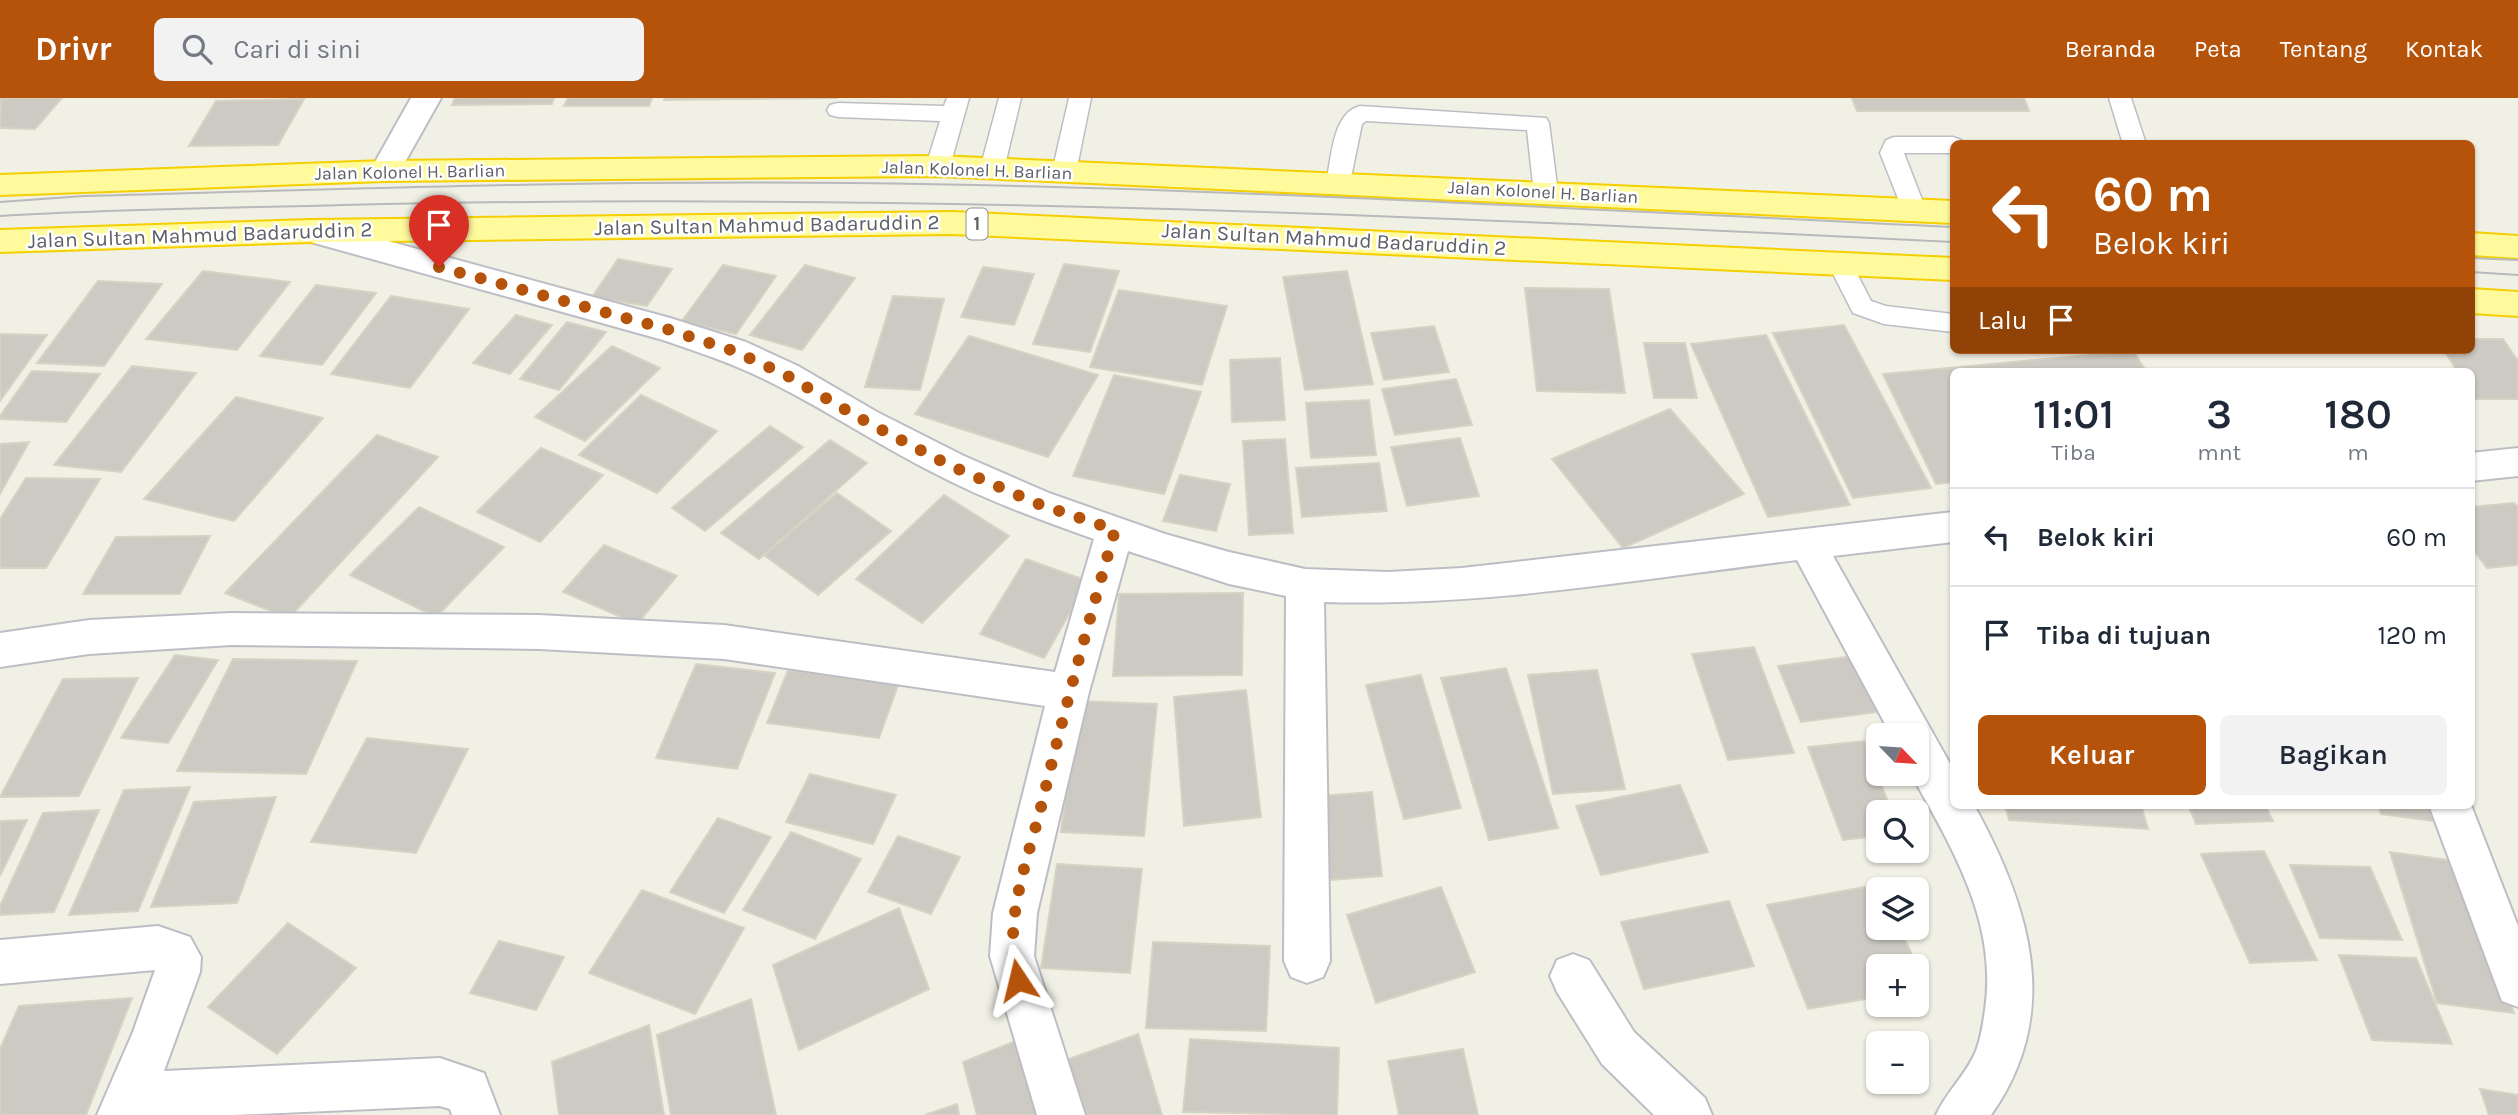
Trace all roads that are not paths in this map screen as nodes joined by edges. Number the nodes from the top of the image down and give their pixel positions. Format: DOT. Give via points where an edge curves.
graph roads {
  1 [pos="426,98"];
  2 [pos="1010,98"];
  3 [pos="1080,98"];
  4 [pos="1535,98"];
  5 [pos="2120,98"];
  6 [pos="956,106"];
  7 [pos="838,110"];
  8 [pos="1538,123"];
  9 [pos="2134,140"];
  10 [pos="1950,145"];
  11 [pos="938,166"];
  12 [pos="992,169"];
  13 [pos="385,172"];
  14 [pos="1064,172"];
  15 [pos="1161,176"];
  16 [pos="1338,182"];
  17 [pos="0,185"];
  18 [pos="1546,193"];
  19 [pos="1914,210"];
  20 [pos="1950,212"];
  21 [pos="311,230"];
  22 [pos="1149,231"];
  23 [pos="0,241"];
  24 [pos="2475,244"];
  25 [pos="2518,247"];
  26 [pos="1840,264"];
  27 [pos="1950,269"];
  28 [pos="2475,301"];
  29 [pos="2518,304"];
  30 [pos="1950,323"];
  31 [pos="2518,462"];
  32 [pos="2475,467"];
  33 [pos="1950,527"];
  34 [pos="1115,530"];
  35 [pos="1807,543"];
  36 [pos="1306,585"];
  37 [pos="0,650"];
  38 [pos="1069,692"];
  39 [pos="1905,723"];
  40 [pos="1929,767"];
  41 [pos="1950,805"];
  42 [pos="1952,809"];
  43 [pos="2452,809"];
  44 [pos="1307,961"];
  45 [pos="0,962"];
  46 [pos="1573,976"];
  47 [pos="2518,985"];
  48 [pos="126,1106"];
  49 [pos="476,1115"];
  50 [pos="1061,1115"];
  51 [pos="1688,1115"];
  52 [pos="1960,1115"];
  1 -- 13 [label="street"];
  2 -- 12 [label="lane"];
  3 -- 14 [label="lane"];
  4 -- 8 [label="lane"];
  5 -- 9 [label="lane"];
  6 -- 7 [label="lane"];
  6 -- 11 [label="lane"];
  8 -- 16 [label="lane" via="1360,113 1351,122"];
  8 -- 18 [label="lane"];
  10 -- 19 [label="lane" via="1894,145 1892,153"];
  11 -- 12 [label="highway, Jalan Kolonel H. Barlian"];
  11 -- 13 [label="highway, Jalan Kolonel H. Barlian"];
  12 -- 14 [label="highway, Jalan Kolonel H. Barlian"];
  13 -- 17 [label="highway, Jalan Kolonel H. Barlian"];
  14 -- 15 [label="highway, Jalan Kolonel H. Barlian"];
  15 -- 16 [label="highway, Jalan Kolonel H. Barlian"];
  15 -- 22 [label="highway"];
  16 -- 18 [label="highway, Jalan Kolonel H. Barlian"];
  18 -- 19 [label="highway, Jalan Kolonel H. Barlian"];
  19 -- 20 [label="highway, Jalan Kolonel H. Barlian"];
  21 -- 22 [label="highway, Jalan Sultan Mahmud Badaruddin 2 / 1" via="952,223"];
  21 -- 23 [label="highway, Jalan Sultan Mahmud Badaruddin 2 / 1"];
  21 -- 34 [label="street" via="734,351 951,466 1036,503"];
  22 -- 26 [label="highway, Jalan Sultan Mahmud Badaruddin 2 / 1"];
  24 -- 25 [label="highway"];
  26 -- 27 [label="highway, Jalan Sultan Mahmud Badaruddin 2 / 1"];
  26 -- 30 [label="lane" via="1862,307 1884,315"];
  28 -- 29 [label="highway"];
  31 -- 32 [label="street"];
  33 -- 35 [label="street"];
  34 -- 36 [label="street" via="1229,568"];
  34 -- 38 [label="street"];
  35 -- 36 [label="street" via="1462,584 1388,588"];
  35 -- 39 [label="street"];
  36 -- 44 [label="street"];
  37 -- 38 [label="street" via="89,637 231,629 539,632 724,642"];
  38 -- 50 [label="street" via="1015,913 1012,956"];
  40 -- 41 [label="street"];
  42 -- 52 [label="street" via="2002,909 2011,950 2011,1003 2000,1052 1979,1095"];
  43 -- 47 [label="street"];
  45 -- 48 [label="street" via="158,948 177,955 169,995"];
  46 -- 51 [label="street" via="1618,1048"];
  48 -- 49 [label="street" via="440,1082 467,1090"];
}
